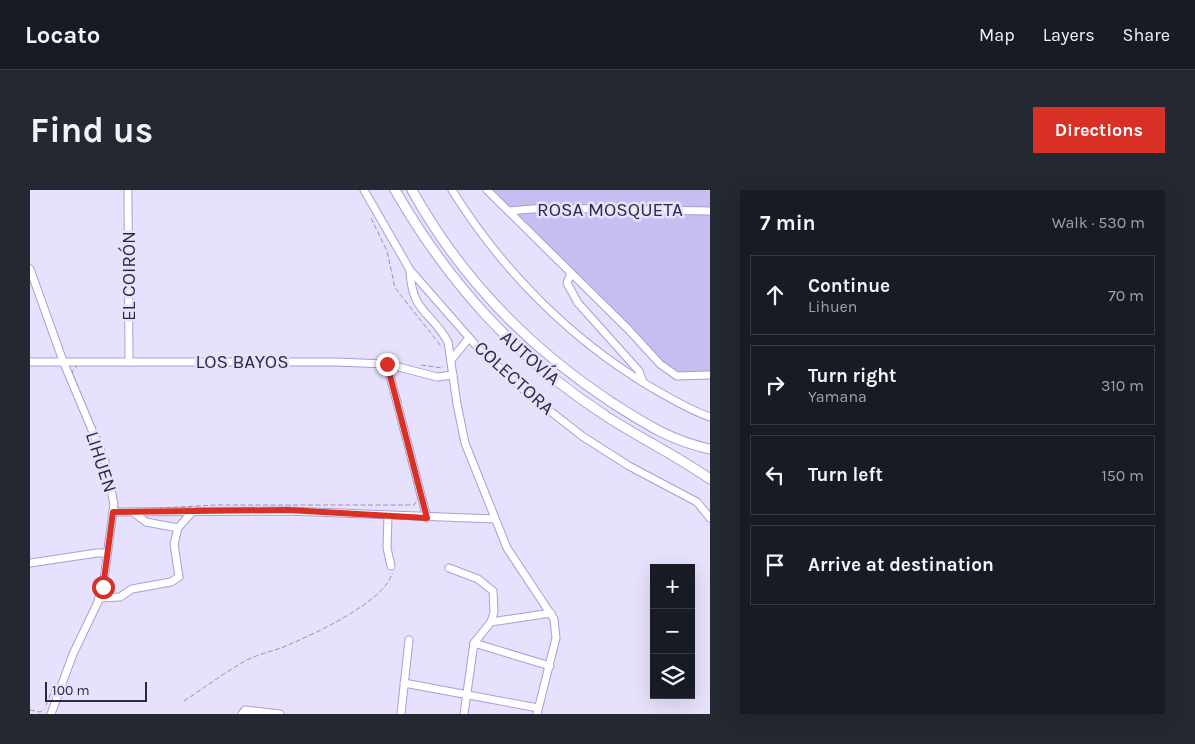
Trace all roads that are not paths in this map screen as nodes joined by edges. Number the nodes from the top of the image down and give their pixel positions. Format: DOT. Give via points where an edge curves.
graph roads {
  1 [pos="128,190"];
  2 [pos="364,190"];
  3 [pos="394,190"];
  4 [pos="412,190"];
  5 [pos="452,190"];
  6 [pos="488,190"];
  7 [pos="710,210"];
  8 [pos="509,211"];
  9 [pos="30,269"];
  10 [pos="410,270"];
  11 [pos="571,273"];
  12 [pos="469,338"];
  13 [pos="63,361"];
  14 [pos="30,362"];
  15 [pos="129,362"];
  16 [pos="448,362"];
  17 [pos="387,364"];
  18 [pos="453,375"];
  19 [pos="710,376"];
  20 [pos="643,382"];
  21 [pos="710,416"];
  22 [pos="710,449"];
  23 [pos="710,479"];
  24 [pos="193,511"];
  25 [pos="113,512"];
  26 [pos="133,512"];
  27 [pos="388,516"];
  28 [pos="427,518"];
  29 [pos="710,518"];
  30 [pos="495,519"];
  31 [pos="178,528"];
  32 [pos="107,553"];
  33 [pos="30,563"];
  34 [pos="391,566"];
  35 [pos="449,568"];
  36 [pos="99,598"];
  37 [pos="552,613"];
  38 [pos="491,622"];
  39 [pos="410,640"];
  40 [pos="474,643"];
  41 [pos="550,666"];
  42 [pos="404,684"];
  43 [pos="467,694"];
  44 [pos="538,711"];
  45 [pos="51,714"];
  46 [pos="242,714"];
  47 [pos="280,714"];
  48 [pos="401,714"];
  49 [pos="464,714"];
  1 -- 15 [label="street, EL COIRÓN"];
  2 -- 10 [label="street, COLECTORA"];
  3 -- 23 [label="street, AUTOVÍA" via="434,254 476,308 523,354 601,412"];
  4 -- 22 [label="street, AUTOVÍA" via="476,285 539,348 602,396 663,434"];
  5 -- 20 [label="street" via="499,256 545,306 604,358"];
  6 -- 8 [label="street"];
  7 -- 8 [label="street, ROSA MOSQUETA" via="544,208"];
  8 -- 11 [label="street"];
  9 -- 13 [label="street, LIHUEN"];
  10 -- 12 [label="street, COLECTORA"];
  10 -- 16 [label="street" via="416,303 448,342"];
  11 -- 19 [label="street" via="660,364 677,376"];
  11 -- 20 [label="street" via="567,283 570,291 638,371"];
  12 -- 16 [label="street"];
  12 -- 29 [label="street, COLECTORA" via="526,392 576,431 629,466 696,502"];
  13 -- 14 [label="street, LOS BAYOS"];
  13 -- 15 [label="street, LOS BAYOS"];
  13 -- 25 [label="street, LIHUEN" via="105,461 113,494"];
  15 -- 17 [label="street, LOS BAYOS"];
  16 -- 18 [label="street"];
  17 -- 18 [label="street, LOS BAYOS" via="437,377"];
  17 -- 28 [label="street"];
  18 -- 30 [label="street" via="466,443"];
  20 -- 21 [label="street"];
  24 -- 26 [label="street"];
  24 -- 27 [label="street" via="288,510"];
  24 -- 31 [label="street"];
  25 -- 26 [label="street"];
  25 -- 32 [label="street, LIHUEN"];
  26 -- 31 [label="street" via="146,522"];
  27 -- 28 [label="street"];
  27 -- 34 [label="street" via="387,548"];
  28 -- 30 [label="street"];
  30 -- 37 [label="street" via="512,558"];
  31 -- 36 [label="street" via="174,544 179,578 174,582 132,589 120,597"];
  32 -- 33 [label="street"];
  32 -- 36 [label="street, LIHUEN"];
  35 -- 38 [label="street" via="478,579 493,591"];
  36 -- 45 [label="street, LIHUEN" via="73,654"];
  37 -- 38 [label="street"];
  37 -- 41 [label="street" via="556,638"];
  38 -- 40 [label="street"];
  39 -- 42 [label="street"];
  40 -- 41 [label="street"];
  40 -- 43 [label="street"];
  41 -- 44 [label="street"];
  42 -- 43 [label="street"];
  42 -- 48 [label="street"];
  43 -- 44 [label="street"];
  43 -- 49 [label="street"];
  46 -- 47 [label="street" via="252,709"];
}
